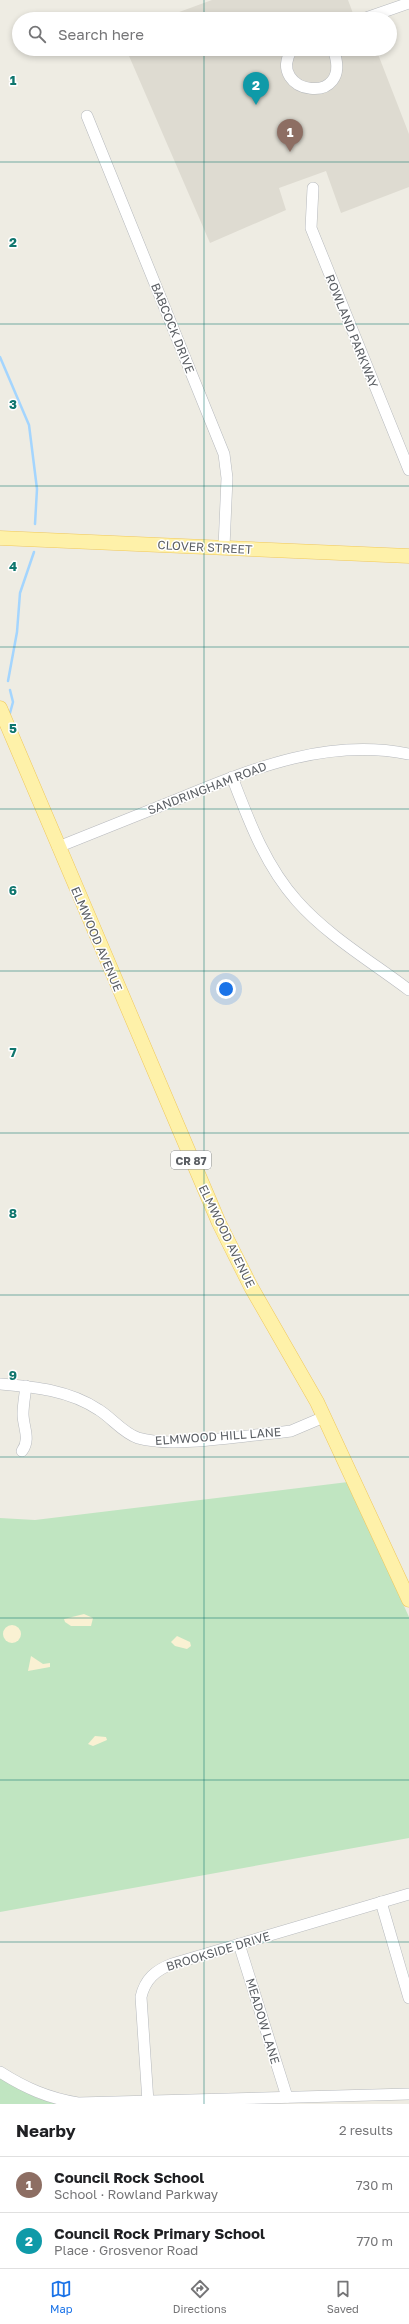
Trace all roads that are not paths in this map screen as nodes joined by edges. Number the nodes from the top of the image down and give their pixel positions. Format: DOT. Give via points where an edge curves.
graph roads {
  1 [pos="409,3"];
  2 [pos="383,12"];
  3 [pos="288,56"];
  4 [pos="335,56"];
  5 [pos="87,116"];
  6 [pos="312,188"];
  7 [pos="409,470"];
  8 [pos="0,538"];
  9 [pos="224,547"];
  10 [pos="409,556"];
  11 [pos="0,708"];
  12 [pos="409,754"];
  13 [pos="232,777"];
  14 [pos="58,847"];
  15 [pos="409,990"];
  16 [pos="0,1384"];
  17 [pos="26,1386"];
  18 [pos="324,1417"];
  19 [pos="22,1451"];
  20 [pos="409,1600"];
  21 [pos="409,1894"];
  22 [pos="381,1902"];
  23 [pos="239,1944"];
  24 [pos="409,1998"];
  25 [pos="0,2072"];
  26 [pos="409,2094"];
  27 [pos="287,2097"];
  28 [pos="148,2102"];
  1 -- 2 [label="street"];
  3 -- 4 [label="street" via="286,66 290,78 299,86 312,90 324,88 334,78 338,66"];
  5 -- 9 [label="street, BABCOCK DRIVE" via="224,454 227,482"];
  6 -- 7 [label="street, ROWLAND PARKWAY" via="310,228"];
  8 -- 9 [label="main road, CLOVER STREET"];
  9 -- 10 [label="main road, CLOVER STREET"];
  11 -- 14 [label="main road, ELMWOOD AVENUE / CR 87"];
  12 -- 13 [label="street, SANDRINGHAM ROAD" via="366,749 317,752 298,755"];
  13 -- 14 [label="street, SANDRINGHAM ROAD"];
  13 -- 15 [label="street" via="258,842 296,900 318,922"];
  14 -- 18 [label="main road, ELMWOOD AVENUE / CR 87" via="219,1223 236,1259"];
  16 -- 17 [label="street, ELMWOOD HILL LANE"];
  17 -- 18 [label="street, ELMWOOD HILL LANE" via="53,1390 80,1400 98,1409 136,1437 148,1441 291,1431"];
  17 -- 19 [label="street" via="23,1416 27,1436"];
  18 -- 20 [label="main road, ELMWOOD AVENUE / CR 87"];
  21 -- 22 [label="street, BROOKSIDE DRIVE"];
  22 -- 23 [label="street, BROOKSIDE DRIVE"];
  22 -- 24 [label="street"];
  23 -- 27 [label="street, MEADOW LANE"];
  23 -- 28 [label="street, BROOKSIDE DRIVE" via="165,1967 146,1982 141,2006"];
  25 -- 28 [label="street" via="32,2091 61,2100 95,2104"];
  26 -- 27 [label="street"];
  27 -- 28 [label="street"];
}
